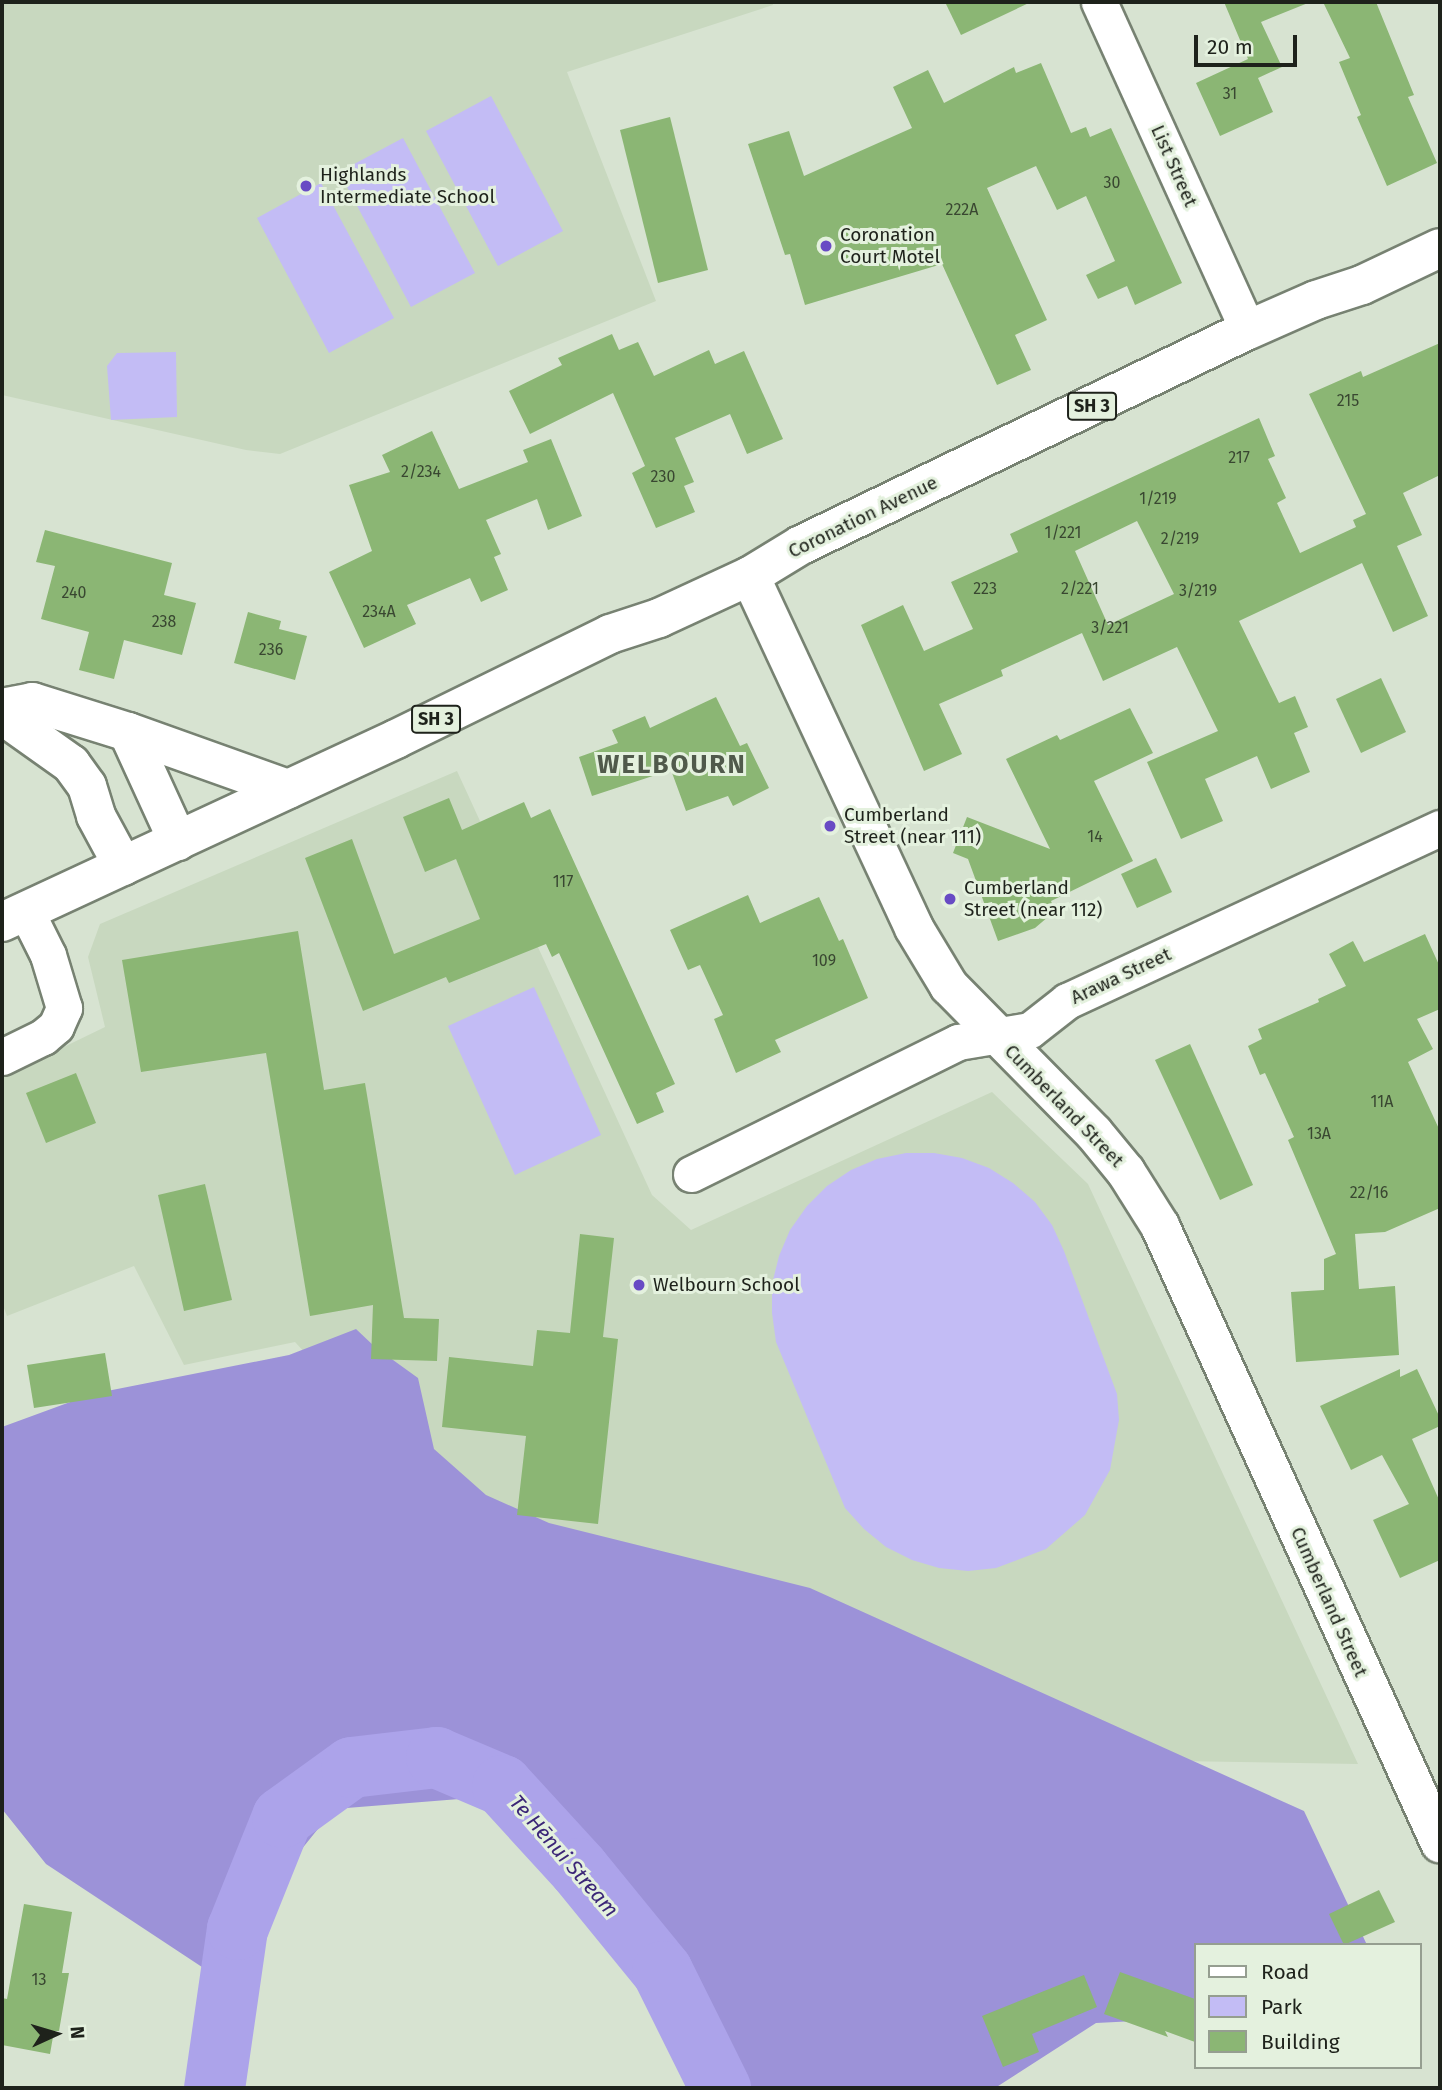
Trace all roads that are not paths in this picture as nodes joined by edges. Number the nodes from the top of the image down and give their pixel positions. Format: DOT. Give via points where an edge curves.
graph roads {
  1 [pos="1099,2"];
  2 [pos="1440,248"];
  3 [pos="1248,330"];
  4 [pos="750,576"];
  5 [pos="2,708"];
  6 [pos="2,715"];
  7 [pos="128,732"];
  8 [pos="288,789"];
  9 [pos="1440,828"];
  10 [pos="178,841"];
  11 [pos="123,866"];
  12 [pos="14,916"];
  13 [pos="997,1036"];
  14 [pos="2,1057"];
  15 [pos="691,1174"];
  16 [pos="1440,1843"];
  1 -- 3 [label="street, List Street"];
  2 -- 3 [label="main road, Coronation Avenue / SH 3"];
  3 -- 4 [label="main road, Coronation Avenue / SH 3" via="801,545"];
  4 -- 8 [label="main road, Coronation Avenue / SH 3" via="659,618 610,634"];
  4 -- 13 [label="main road, Cumberland Street" via="914,928 948,986"];
  5 -- 7 [label="main road" via="32,702"];
  6 -- 11 [label="main road" via="72,764 87,786 96,816"];
  7 -- 8 [label="main road"];
  7 -- 10 [label="main road"];
  8 -- 10 [label="main road, Coronation Avenue / SH 3"];
  9 -- 13 [label="street, Arawa Street" via="1067,1001 1030,1030"];
  10 -- 11 [label="main road, Coronation Avenue / SH 3"];
  11 -- 12 [label="main road, SH 3"];
  12 -- 14 [label="street" via="48,956 64,1008 56,1027"];
  13 -- 15 [label="street, Arawa Street" via="958,1042"];
  13 -- 16 [label="main road, Cumberland Street" via="1094,1133 1126,1172 1160,1226"];
}
